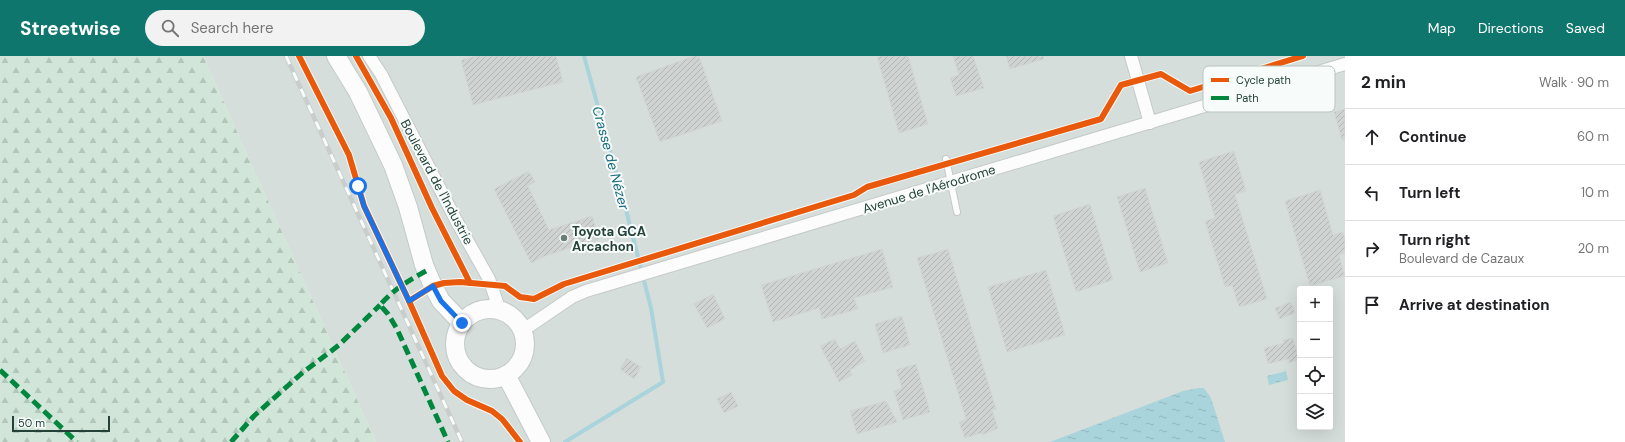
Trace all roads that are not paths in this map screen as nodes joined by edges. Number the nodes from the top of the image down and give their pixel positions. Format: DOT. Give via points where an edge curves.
graph roads {
  1 [pos="336,56"];
  2 [pos="369,56"];
  3 [pos="1130,56"];
  4 [pos="1345,64"];
  5 [pos="1335,67"];
  6 [pos="1203,107"];
  7 [pos="1150,123"];
  8 [pos="946,159"];
  9 [pos="952,182"];
  10 [pos="956,212"];
  11 [pos="500,311"];
  12 [pos="462,323"];
  13 [pos="522,331"];
  14 [pos="506,375"];
  15 [pos="540,441"];
  1 -- 12 [label="main road" via="358,92 393,165 433,286 441,301"];
  2 -- 11 [label="street, Boulevard de l'Industrie" via="381,74 489,279"];
  3 -- 7 [label="street"];
  4 -- 5 [label="street, Avenue de l'Aérodrome"];
  6 -- 7 [label="street, Avenue de l'Aérodrome"];
  7 -- 9 [label="street, Avenue de l'Aérodrome"];
  8 -- 9 [label="lane"];
  9 -- 10 [label="lane"];
  9 -- 13 [label="street, Avenue de l'Aérodrome" via="572,296"];
  11 -- 12 [label="main road" via="479,311"];
  11 -- 13 [label="main road" via="509,315"];
  12 -- 14 [label="main road" via="456,333 454,345 463,367 483,379"];
  13 -- 14 [label="main road" via="524,351 514,369"];
  14 -- 15 [label="main road"];
}
